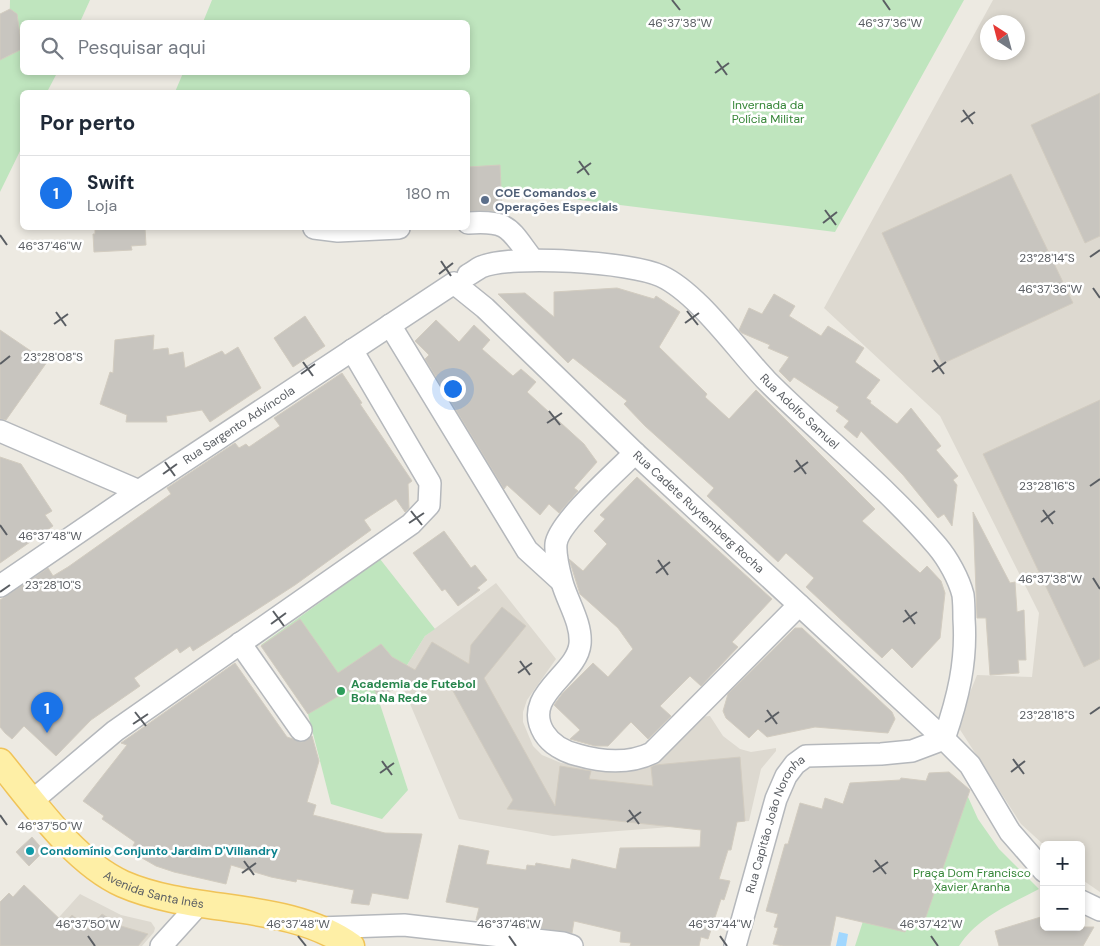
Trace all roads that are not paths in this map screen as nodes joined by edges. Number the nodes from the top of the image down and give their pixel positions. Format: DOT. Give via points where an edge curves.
graph roads {
  1 [pos="470,223"];
  2 [pos="330,230"];
  3 [pos="358,230"];
  4 [pos="534,260"];
  5 [pos="461,279"];
  6 [pos="390,325"];
  7 [pos="352,350"];
  8 [pos="0,430"];
  9 [pos="634,453"];
  10 [pos="139,491"];
  11 [pos="561,581"];
  12 [pos="0,586"];
  13 [pos="799,605"];
  14 [pos="240,643"];
  15 [pos="301,730"];
  16 [pos="944,738"];
  17 [pos="0,762"];
  18 [pos="32,801"];
  19 [pos="1040,866"];
  20 [pos="200,903"];
  21 [pos="1085,903"];
  22 [pos="1100,910"];
  23 [pos="319,928"];
  24 [pos="162,946"];
  25 [pos="351,946"];
  26 [pos="572,946"];
  27 [pos="735,946"];
  1 -- 4 [label="street" via="499,223 511,231"];
  2 -- 3 [label="street"];
  4 -- 5 [label="street, Rua Adolfo Samuel" via="481,267"];
  4 -- 16 [label="street, Rua Adolfo Samuel" via="628,266 659,274 679,285 767,380 938,548 963,595 966,637 956,702"];
  5 -- 6 [label="street, Rua Sargento Advíncola"];
  5 -- 9 [label="street, Rua Cadete Ruytemberg Rocha" via="484,308"];
  6 -- 7 [label="street, Rua Sargento Advíncola"];
  6 -- 11 [label="street" via="527,550"];
  7 -- 10 [label="street, Rua Sargento Advíncola"];
  7 -- 14 [label="street" via="430,483 429,505 411,524"];
  8 -- 10 [label="street"];
  9 -- 11 [label="street" via="562,530 556,543"];
  9 -- 13 [label="street, Rua Cadete Ruytemberg Rocha"];
  10 -- 12 [label="street, Rua Sargento Advíncola"];
  11 -- 13 [label="street" via="580,643 569,665 542,698 539,711 541,728 547,739 560,748 577,755 611,760 643,757 662,746"];
  13 -- 16 [label="street, Rua Cadete Ruytemberg Rocha"];
  14 -- 15 [label="street"];
  14 -- 18 [label="street" via="115,731"];
  16 -- 19 [label="street, Rua Cadete Ruytemberg Rocha" via="970,765 1010,832"];
  16 -- 27 [label="street, Rua Capitão João Noronha" via="912,751 806,756 795,764 776,799"];
  17 -- 18 [label="main road, Avenida Santa Inês"];
  18 -- 20 [label="main road, Avenida Santa Inês" via="95,867 122,883 155,895"];
  20 -- 23 [label="main road, Avenida Santa Inês" via="266,914"];
  20 -- 24 [label="street"];
  21 -- 22 [label="street"];
  23 -- 25 [label="main road, Avenida Santa Inês"];
  23 -- 26 [label="street" via="404,924"];
}
